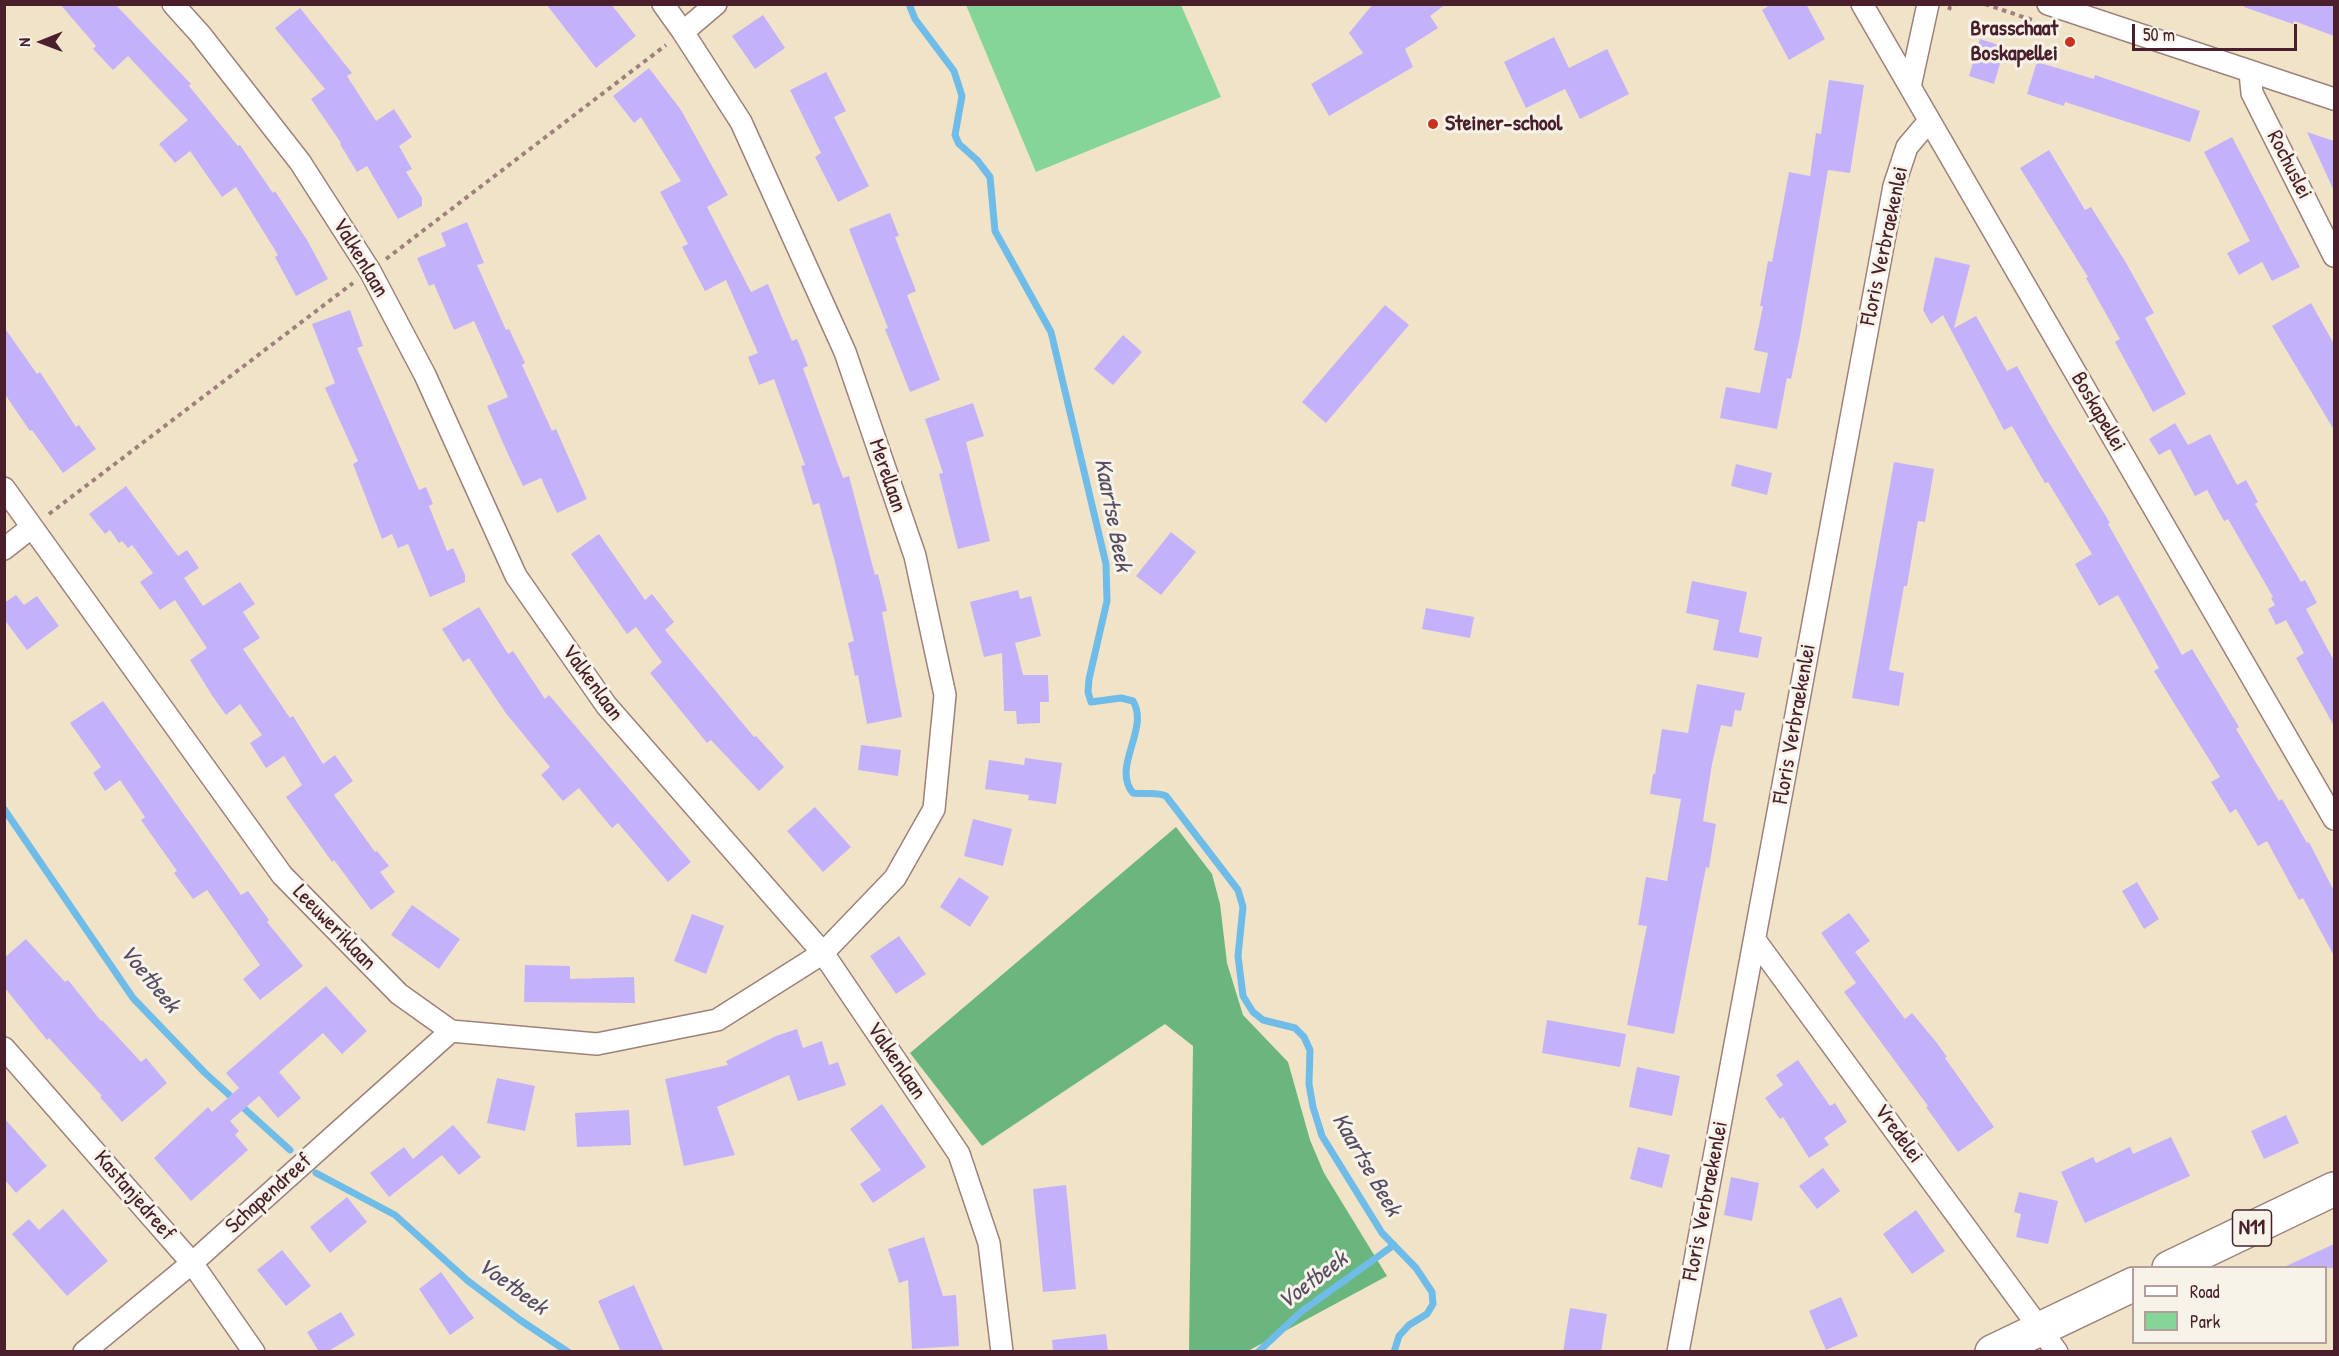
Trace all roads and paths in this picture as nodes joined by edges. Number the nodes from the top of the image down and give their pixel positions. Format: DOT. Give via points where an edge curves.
graph roads {
  1 [pos="173,4"];
  2 [pos="663,4"];
  3 [pos="716,4"];
  4 [pos="1862,4"];
  5 [pos="1928,4"];
  6 [pos="2048,4"];
  7 [pos="683,32"];
  8 [pos="2250,72"];
  9 [pos="1910,87"];
  10 [pos="2334,99"];
  11 [pos="1929,121"];
  12 [pos="2334,255"];
  13 [pos="370,271"];
  14 [pos="4,488"];
  15 [pos="32,527"];
  16 [pos="4,549"];
  17 [pos="2334,819"];
  18 [pos="1755,940"];
  19 [pos="823,953"];
  20 [pos="451,1031"];
  21 [pos="4,1048"];
  22 [pos="2334,1189"];
  23 [pos="192,1263"];
  24 [pos="2173,1266"];
  25 [pos="2132,1285"];
  26 [pos="2049,1340"];
  27 [pos="1680,1343"];
  28 [pos="84,1352"];
  29 [pos="254,1352"];
  30 [pos="1002,1352"];
  31 [pos="1992,1352"];
  1 -- 13 [label="street, Valkenlaan" via="300,162"];
  2 -- 7 [label="street, Merellaan"];
  3 -- 7 [label="street"];
  4 -- 9 [label="street, Boskapellei"];
  5 -- 9 [label="street"];
  6 -- 8 [label="street"];
  7 -- 13 [label="path"];
  7 -- 19 [label="street, Merellaan" via="741,122 844,352 915,556 945,695 933,808 895,878"];
  8 -- 10 [label="street"];
  8 -- 12 [label="street, Rochuslei" via="2252,93"];
  9 -- 11 [label="street, Boskapellei"];
  11 -- 17 [label="street, Boskapellei"];
  11 -- 18 [label="street, Floris Verbraekenlei" via="1906,147 1894,186"];
  13 -- 15 [label="path"];
  13 -- 19 [label="street, Valkenlaan" via="425,375 516,576 606,705"];
  14 -- 15 [label="street, Leeuweriklaan"];
  15 -- 16 [label="street"];
  15 -- 20 [label="street, Leeuweriklaan" via="282,875 399,994"];
  18 -- 26 [label="street, Vredelei"];
  18 -- 27 [label="street, Floris Verbraekenlei"];
  19 -- 20 [label="street" via="717,1020 597,1044"];
  19 -- 30 [label="street, Valkenlaan" via="959,1154 989,1243"];
  20 -- 23 [label="street, Schapendreef"];
  21 -- 23 [label="street, Kastanjedreef"];
  22 -- 24 [label="main road, N11"];
  23 -- 28 [label="street, Schapendreef"];
  23 -- 29 [label="street, Kastanjedreef"];
  25 -- 26 [label="main road"];
  26 -- 31 [label="main road"];
}
